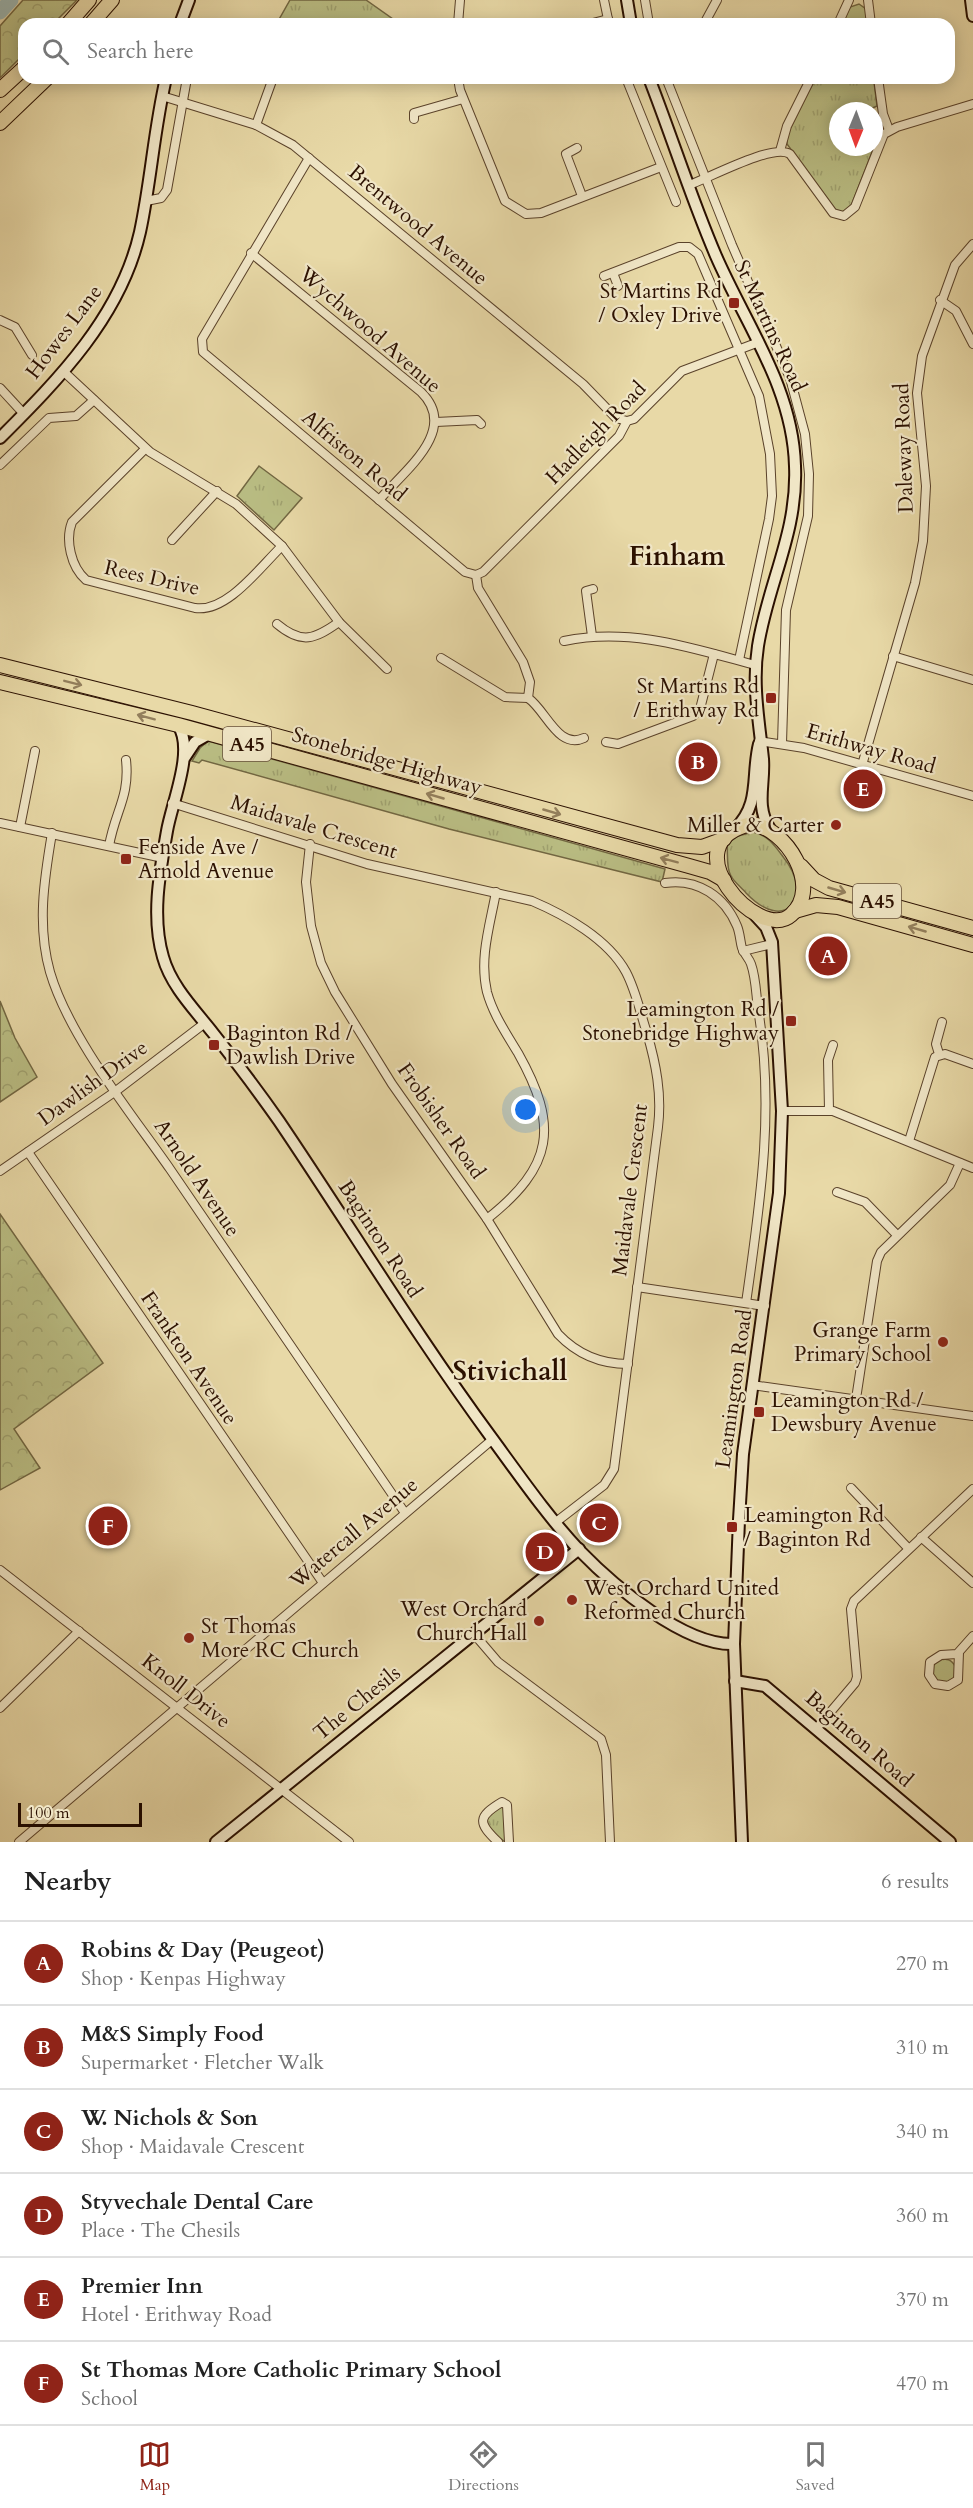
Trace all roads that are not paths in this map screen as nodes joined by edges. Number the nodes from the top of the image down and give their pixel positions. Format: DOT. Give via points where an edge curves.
graph roads {
  1 [pos="89,0"];
  2 [pos="112,0"];
  3 [pos="121,0"];
  4 [pos="189,0"];
  5 [pos="460,0"];
  6 [pos="604,0"];
  7 [pos="627,0"];
  8 [pos="645,0"];
  9 [pos="717,0"];
  10 [pos="849,0"];
  11 [pos="868,0"];
  12 [pos="971,0"];
  13 [pos="973,16"];
  14 [pos="73,18"];
  15 [pos="100,18"];
  16 [pos="101,18"];
  17 [pos="182,18"];
  18 [pos="458,18"];
  19 [pos="608,18"];
  20 [pos="630,18"];
  21 [pos="648,18"];
  22 [pos="707,18"];
  23 [pos="841,18"];
  24 [pos="870,18"];
  25 [pos="18,74"];
  26 [pos="30,84"];
  27 [pos="41,84"];
  28 [pos="165,84"];
  29 [pos="186,84"];
  30 [pos="271,84"];
  31 [pos="459,84"];
  32 [pos="628,84"];
  33 [pos="651,84"];
  34 [pos="668,84"];
  35 [pos="808,84"];
  36 [pos="879,84"];
  37 [pos="0,90"];
  38 [pos="162,96"];
  39 [pos="463,99"];
  40 [pos="182,100"];
  41 [pos="973,104"];
  42 [pos="0,111"];
  43 [pos="414,119"];
  44 [pos="0,123"];
  45 [pos="256,125"];
  46 [pos="890,130"];
  47 [pos="577,148"];
  48 [pos="780,151"];
  49 [pos="309,158"];
  50 [pos="661,167"];
  51 [pos="706,179"];
  52 [pos="689,185"];
  53 [pos="582,196"];
  54 [pos="146,201"];
  55 [pos="676,202"];
  56 [pos="973,244"];
  57 [pos="251,253"];
  58 [pos="613,273"];
  59 [pos="604,276"];
  60 [pos="618,286"];
  61 [pos="940,300"];
  62 [pos="0,320"];
  63 [pos="759,342"];
  64 [pos="973,344"];
  65 [pos="739,349"];
  66 [pos="32,355"];
  67 [pos="63,371"];
  68 [pos="0,388"];
  69 [pos="94,400"];
  70 [pos="24,414"];
  71 [pos="627,421"];
  72 [pos="436,422"];
  73 [pos="481,424"];
  74 [pos="0,438"];
  75 [pos="145,449"];
  76 [pos="0,465"];
  77 [pos="217,491"];
  78 [pos="379,500"];
  79 [pos="172,540"];
  80 [pos="282,546"];
  81 [pos="476,575"];
  82 [pos="593,589"];
  83 [pos="339,622"];
  84 [pos="277,624"];
  85 [pos="592,636"];
  86 [pos="564,641"];
  87 [pos="714,654"];
  88 [pos="893,656"];
  89 [pos="441,658"];
  90 [pos="739,660"];
  91 [pos="0,664"];
  92 [pos="755,665"];
  93 [pos="387,669"];
  94 [pos="973,680"];
  95 [pos="0,682"];
  96 [pos="528,698"];
  97 [pos="178,725"];
  98 [pos="209,734"];
  99 [pos="584,738"];
  100 [pos="759,741"];
  101 [pos="606,742"];
  102 [pos="782,743"];
  103 [pos="35,752"];
  104 [pos="126,760"];
  105 [pos="184,760"];
  106 [pos="862,765"];
  107 [pos="973,796"];
  108 [pos="172,803"];
  109 [pos="0,823"];
  110 [pos="20,827"];
  111 [pos="735,829"];
  112 [pos="770,829"];
  113 [pos="52,833"];
  114 [pos="724,839"];
  115 [pos="310,844"];
  116 [pos="109,846"];
  117 [pos="792,856"];
  118 [pos="163,858"];
  119 [pos="724,880"];
  120 [pos="665,883"];
  121 [pos="496,892"];
  122 [pos="755,915"];
  123 [pos="791,915"];
  124 [pos="973,928"];
  125 [pos="772,943"];
  126 [pos="973,945"];
  127 [pos="743,951"];
  128 [pos="942,1022"];
  129 [pos="205,1023"];
  130 [pos="833,1045"];
  131 [pos="939,1054"];
  132 [pos="973,1064"];
  133 [pos="116,1091"];
  134 [pos="829,1110"];
  135 [pos="782,1111"];
  136 [pos="909,1141"];
  137 [pos="28,1152"];
  138 [pos="960,1163"];
  139 [pos="973,1168"];
  140 [pos="0,1171"];
  141 [pos="837,1192"];
  142 [pos="487,1219"];
  143 [pos="897,1235"];
  144 [pos="637,1287"];
  145 [pos="746,1303"];
  146 [pos="765,1306"];
  147 [pos="628,1364"];
  148 [pos="752,1385"];
  149 [pos="856,1400"];
  150 [pos="973,1416"];
  151 [pos="493,1439"];
  152 [pos="851,1488"];
  153 [pos="973,1489"];
  154 [pos="405,1513"];
  155 [pos="556,1522"];
  156 [pos="921,1537"];
  157 [pos="908,1548"];
  158 [pos="579,1549"];
  159 [pos="0,1570"];
  160 [pos="323,1583"];
  161 [pos="973,1583"];
  162 [pos="78,1631"];
  163 [pos="474,1634"];
  164 [pos="973,1636"];
  165 [pos="734,1644"];
  166 [pos="959,1652"];
  167 [pos="735,1681"];
  168 [pos="1,1706"];
  169 [pos="177,1707"];
  170 [pos="816,1729"];
  171 [pos="282,1788"];
  172 [pos="19,1842"];
  173 [pos="216,1842"];
  174 [pos="349,1842"];
  175 [pos="498,1842"];
  176 [pos="509,1842"];
  177 [pos="609,1842"];
  178 [pos="742,1842"];
  179 [pos="950,1842"];
  1 -- 14 [label="highway"];
  2 -- 15 [label="highway"];
  3 -- 16 [label="highway"];
  4 -- 17 [label="main road"];
  5 -- 18 [label="street"];
  6 -- 19 [label="street"];
  7 -- 20 [label="main road"];
  8 -- 21 [label="street"];
  9 -- 22 [label="street"];
  10 -- 23 [label="street"];
  11 -- 24 [label="street"];
  12 -- 13 [label="main road"];
  25 -- 37 [label="highway"];
  26 -- 42 [label="highway"];
  27 -- 44 [label="highway"];
  28 -- 38 [label="main road, Howes Lane"];
  29 -- 40 [label="street"];
  30 -- 45 [label="street"];
  31 -- 39 [label="street"];
  32 -- 50 [label="street"];
  33 -- 52 [label="main road, St Martins Road"];
  34 -- 51 [label="street, St Martins Road"];
  35 -- 48 [label="street" via="787,126"];
  36 -- 46 [label="street" via="883,114"];
  38 -- 40 [label="street, Brentwood Avenue"];
  38 -- 54 [label="main road, Howes Lane"];
  39 -- 43 [label="street" via="414,113"];
  39 -- 53 [label="street" via="501,195 513,208 534,214"];
  40 -- 45 [label="street, Brentwood Avenue"];
  40 -- 54 [label="street" via="167,190 161,198"];
  41 -- 46 [label="street"];
  45 -- 49 [label="street, Brentwood Avenue"];
  46 -- 48 [label="street" via="881,139 855,207 844,216 833,213 790,154"];
  47 -- 53 [label="street" via="566,154"];
  48 -- 51 [label="street" via="766,153"];
  49 -- 57 [label="street, Alfriston Road"];
  49 -- 71 [label="street, Brentwood Avenue" via="583,384 616,418"];
  50 -- 53 [label="street"];
  50 -- 55 [label="street"];
  51 -- 52 [label="street"];
  51 -- 102 [label="street, St Martins Road" via="790,378 805,434 808,516 786,610"];
  52 -- 63 [label="main road, St Martins Road" via="723,270"];
  54 -- 67 [label="main road, Howes Lane" via="140,234 118,294 96,330"];
  56 -- 61 [label="street, Daleway Road" via="957,260"];
  57 -- 72 [label="street, Wychwood Avenue" via="421,392 434,409"];
  57 -- 78 [label="street, Alfriston Road" via="202,339 203,352"];
  58 -- 59 [label="street"];
  58 -- 60 [label="street"];
  58 -- 65 [label="street, St Martins Road" via="679,247 698,254"];
  61 -- 64 [label="street" via="956,311"];
  61 -- 88 [label="street, Daleway Road" via="918,383 926,486 923,541"];
  62 -- 66 [label="street" via="15,327"];
  63 -- 65 [label="street, Hadleigh Road"];
  63 -- 92 [label="main road, St Martins Road" via="788,411 795,482 790,532"];
  65 -- 71 [label="street, Hadleigh Road" via="682,371 634,419"];
  65 -- 90 [label="street, St Martins Road" via="764,409 772,496"];
  67 -- 69 [label="street"];
  67 -- 70 [label="main road, Howes Lane"];
  68 -- 70 [label="street"];
  69 -- 75 [label="street"];
  69 -- 76 [label="street" via="76,416 49,418"];
  70 -- 74 [label="main road, Howes Lane"];
  71 -- 81 [label="street, Hadleigh Road" via="619,436"];
  72 -- 73 [label="street" via="477,420"];
  72 -- 78 [label="street, Wychwood Avenue" via="426,446"];
  75 -- 77 [label="street"];
  75 -- 80 [label="street, Rees Drive" via="72,522 69,536 73,557 77,571 86,580 195,608 211,608 225,602"];
  77 -- 79 [label="street"];
  77 -- 80 [label="street"];
  78 -- 81 [label="street, Alfriston Road" via="465,572"];
  80 -- 83 [label="street"];
  81 -- 96 [label="street" via="478,588 526,669 530,682"];
  82 -- 85 [label="street" via="585,591"];
  83 -- 84 [label="street" via="307,638 293,635"];
  83 -- 93 [label="street"];
  85 -- 86 [label="street"];
  85 -- 87 [label="street" via="648,638"];
  87 -- 90 [label="street"];
  87 -- 101 [label="street" via="703,701 693,716 618,744"];
  88 -- 94 [label="street"];
  88 -- 106 [label="street, Daleway Road"];
  89 -- 96 [label="street" via="505,697"];
  90 -- 92 [label="street"];
  91 -- 114 [label="highway, Stonebridge Highway / A45, one-way" via="677,845 702,847"];
  92 -- 100 [label="main road, St Martins Road"];
  97 -- 95 [label="highway, Stonebridge Highway / A45, one-way"];
  96 -- 99 [label="street" via="542,709 561,736 573,741"];
  97 -- 98 [label="highway, Stonebridge Highway / A45"];
  97 -- 105 [label="main road, Baginton Road" via="184,738"];
  98 -- 105 [label="main road, Baginton Road" via="195,742"];
  119 -- 98 [label="highway, Stonebridge Highway / A45, one-way" via="689,866"];
  100 -- 102 [label="street, Erithway Road"];
  100 -- 111 [label="main road, St Martins Road" via="752,806"];
  100 -- 112 [label="main road, St Martins Road" via="763,758 760,809"];
  102 -- 106 [label="street, Erithway Road"];
  103 -- 110 [label="street"];
  104 -- 116 [label="street" via="127,790"];
  105 -- 108 [label="main road, Baginton Road"];
  106 -- 107 [label="street, Erithway Road"];
  108 -- 115 [label="street, Maidavale Crescent"];
  108 -- 118 [label="main road, Baginton Road"];
  109 -- 110 [label="street"];
  110 -- 113 [label="street"];
  111 -- 112 [label="highway" via="751,824"];
  111 -- 114 [label="highway"];
  112 -- 117 [label="highway"];
  113 -- 116 [label="street"];
  113 -- 133 [label="street, Arnold Avenue" via="42,914 48,965 67,1014"];
  114 -- 119 [label="highway" via="716,857"];
  115 -- 121 [label="street, Maidavale Crescent" via="386,869"];
  115 -- 142 [label="street, Frobisher Road" via="306,882 309,919 329,979 392,1084"];
  116 -- 118 [label="street"];
  117 -- 123 [label="highway" via="804,888 802,900"];
  117 -- 124 [label="highway, A45, one-way" via="814,880 828,888"];
  118 -- 129 [label="main road, Baginton Road" via="157,919 162,954 177,987"];
  119 -- 122 [label="highway"];
  120 -- 127 [label="street, Leamington Road" via="690,884 717,896 737,927"];
  121 -- 142 [label="street" via="484,953 485,979 492,1008 537,1088 544,1127 542,1150 527,1181"];
  121 -- 144 [label="street, Maidavale Crescent" via="543,906 582,929 614,956 632,986 653,1054 660,1101"];
  122 -- 123 [label="highway" via="774,921"];
  122 -- 125 [label="main road, Leamington Road" via="766,927"];
  123 -- 125 [label="main road"];
  126 -- 123 [label="highway, A45, one-way" via="838,907 816,905"];
  125 -- 127 [label="street"];
  125 -- 135 [label="main road, Leamington Road"];
  127 -- 145 [label="street, Leamington Road" via="753,969 764,1041 767,1118"];
  128 -- 131 [label="street" via="936,1044"];
  129 -- 133 [label="street, Dawlish Drive"];
  129 -- 151 [label="main road, Baginton Road" via="285,1130 424,1342"];
  130 -- 134 [label="street" via="828,1060"];
  131 -- 132 [label="street"];
  131 -- 136 [label="street"];
  133 -- 137 [label="street, Dawlish Drive"];
  133 -- 154 [label="street, Arnold Avenue"];
  134 -- 135 [label="street"];
  134 -- 136 [label="street"];
  135 -- 146 [label="main road, Leamington Road" via="779,1193"];
  136 -- 138 [label="street"];
  137 -- 140 [label="street, Dawlish Drive"];
  137 -- 160 [label="street, Frankton Avenue"];
  138 -- 139 [label="street"];
  138 -- 143 [label="street" via="950,1185"];
  141 -- 143 [label="street" via="865,1202"];
  142 -- 147 [label="street, Frobisher Road" via="563,1338 590,1357"];
  143 -- 149 [label="street" via="877,1261"];
  144 -- 145 [label="street"];
  144 -- 147 [label="street, Maidavale Crescent"];
  145 -- 146 [label="street"];
  146 -- 148 [label="main road, Leamington Road"];
  147 -- 155 [label="street, Maidavale Crescent" via="613,1472 604,1485"];
  148 -- 149 [label="street"];
  148 -- 165 [label="main road, Leamington Road" via="743,1454"];
  149 -- 150 [label="street"];
  151 -- 154 [label="street, Watercall Avenue"];
  151 -- 155 [label="main road, Baginton Road"];
  152 -- 157 [label="street"];
  153 -- 156 [label="street"];
  154 -- 160 [label="street, Watercall Avenue"];
  155 -- 158 [label="main road, Baginton Road"];
  156 -- 157 [label="street"];
  156 -- 161 [label="street"];
  157 -- 170 [label="street" via="852,1605 857,1677"];
  158 -- 163 [label="main road, The Chesils"];
  158 -- 165 [label="main road, Baginton Road" via="609,1578 674,1624 710,1643"];
  159 -- 162 [label="street, Knoll Drive"];
  160 -- 169 [label="street, Watercall Avenue"];
  162 -- 168 [label="street"];
  162 -- 169 [label="street, Knoll Drive"];
  163 -- 171 [label="main road, The Chesils"];
  163 -- 177 [label="street" via="498,1662 601,1739 606,1755"];
  164 -- 166 [label="street"];
  165 -- 167 [label="main road, Leamington Road"];
  166 -- 166 [label="street" via="958,1680 948,1686 935,1684 929,1675 930,1662 937,1656"];
  167 -- 170 [label="main road, Baginton Road" via="765,1686"];
  167 -- 178 [label="main road, Leamington Road"];
  169 -- 171 [label="street, Knoll Drive"];
  169 -- 172 [label="street, Watercall Avenue"];
  170 -- 179 [label="main road, Baginton Road"];
  171 -- 173 [label="main road, The Chesils"];
  171 -- 174 [label="street, Knoll Drive"];
  175 -- 176 [label="street" via="482,1822 502,1802 507,1805"];
}
